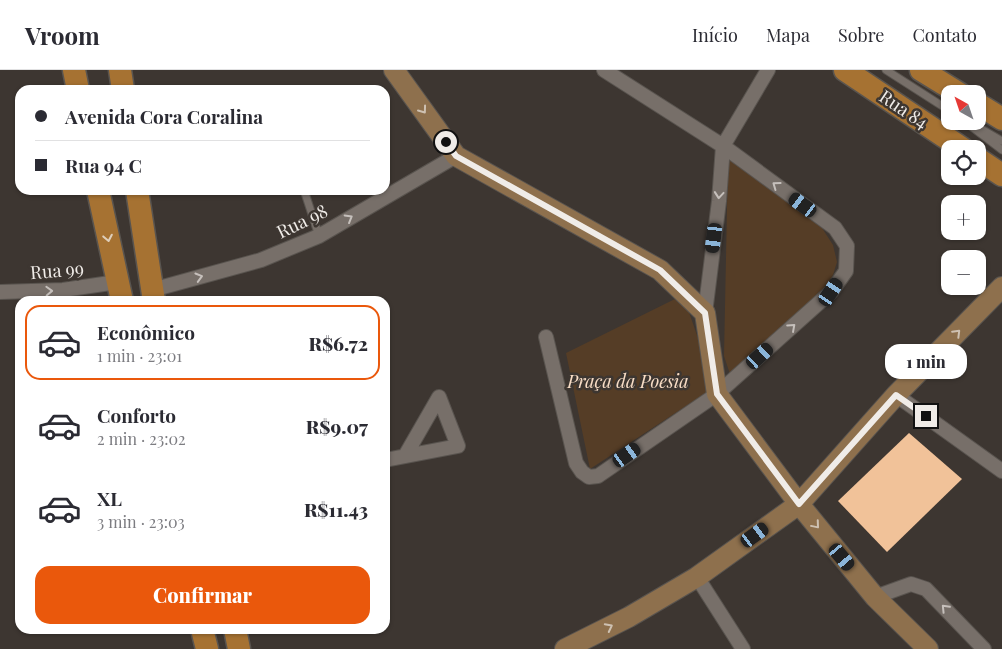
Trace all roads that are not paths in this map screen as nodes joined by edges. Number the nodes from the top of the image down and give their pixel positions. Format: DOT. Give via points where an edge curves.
graph roads {
  1 [pos="74,70"];
  2 [pos="120,70"];
  3 [pos="394,70"];
  4 [pos="604,70"];
  5 [pos="768,70"];
  6 [pos="845,70"];
  7 [pos="886,70"];
  8 [pos="921,70"];
  9 [pos="77,85"];
  10 [pos="122,85"];
  11 [pos="945,85"];
  12 [pos="941,105"];
  13 [pos="986,109"];
  14 [pos="1002,119"];
  15 [pos="977,130"];
  16 [pos="981,130"];
  17 [pos="950,140"];
  18 [pos="1002,142"];
  19 [pos="723,146"];
  20 [pos="1002,150"];
  21 [pos="456,156"];
  22 [pos="986,164"];
  23 [pos="1002,175"];
  24 [pos="99,195"];
  25 [pos="138,195"];
  26 [pos="306,195"];
  27 [pos="390,195"];
  28 [pos="390,195"];
  29 [pos="320,236"];
  30 [pos="1002,287"];
  31 [pos="0,292"];
  32 [pos="119,292"];
  33 [pos="153,296"];
  34 [pos="705,313"];
  35 [pos="546,336"];
  36 [pos="717,394"];
  37 [pos="896,395"];
  38 [pos="405,456"];
  39 [pos="390,459"];
  40 [pos="1002,471"];
  41 [pos="799,504"];
  42 [pos="697,577"];
  43 [pos="875,597"];
  44 [pos="203,634"];
  45 [pos="236,634"];
  46 [pos="978,647"];
  47 [pos="207,649"];
  48 [pos="239,649"];
  49 [pos="565,649"];
  50 [pos="743,649"];
  51 [pos="928,649"];
  1 -- 9 [label="main road"];
  2 -- 10 [label="main road"];
  3 -- 21 [label="street, one-way"];
  4 -- 19 [label="street"];
  5 -- 19 [label="street"];
  6 -- 17 [label="main road, Rua 84"];
  7 -- 12 [label="lane"];
  8 -- 11 [label="main road"];
  13 -- 14 [label="main road"];
  15 -- 20 [label="lane"];
  16 -- 18 [label="lane"];
  19 -- 34 [label="street, one-way"];
  36 -- 19 [label="street, one-way" via="831,292 846,270 847,246 836,228"];
  28 -- 21 [label="street, Rua 98, one-way"];
  21 -- 34 [label="street" via="660,270"];
  22 -- 23 [label="main road"];
  24 -- 32 [label="main road, one-way"];
  25 -- 33 [label="main road"];
  26 -- 29 [label="lane"];
  29 -- 27 [label="street, Rua 98, one-way"];
  33 -- 29 [label="street, Rua 98, one-way" via="261,260"];
  37 -- 30 [label="street, one-way"];
  31 -- 32 [label="street, Rua 99, one-way"];
  34 -- 36 [label="street"];
  35 -- 36 [label="street" via="576,463 589,477 598,476"];
  36 -- 41 [label="street"];
  37 -- 40 [label="street"];
  37 -- 41 [label="street"];
  38 -- 38 [label="street" via="424,422 439,397 458,446"];
  38 -- 39 [label="street"];
  41 -- 42 [label="street"];
  41 -- 43 [label="street, one-way"];
  49 -- 42 [label="street, one-way" via="629,617"];
  42 -- 50 [label="street"];
  46 -- 43 [label="street, one-way" via="926,589 911,584"];
  43 -- 51 [label="street"];
  44 -- 47 [label="main road"];
  45 -- 48 [label="main road"];
}
